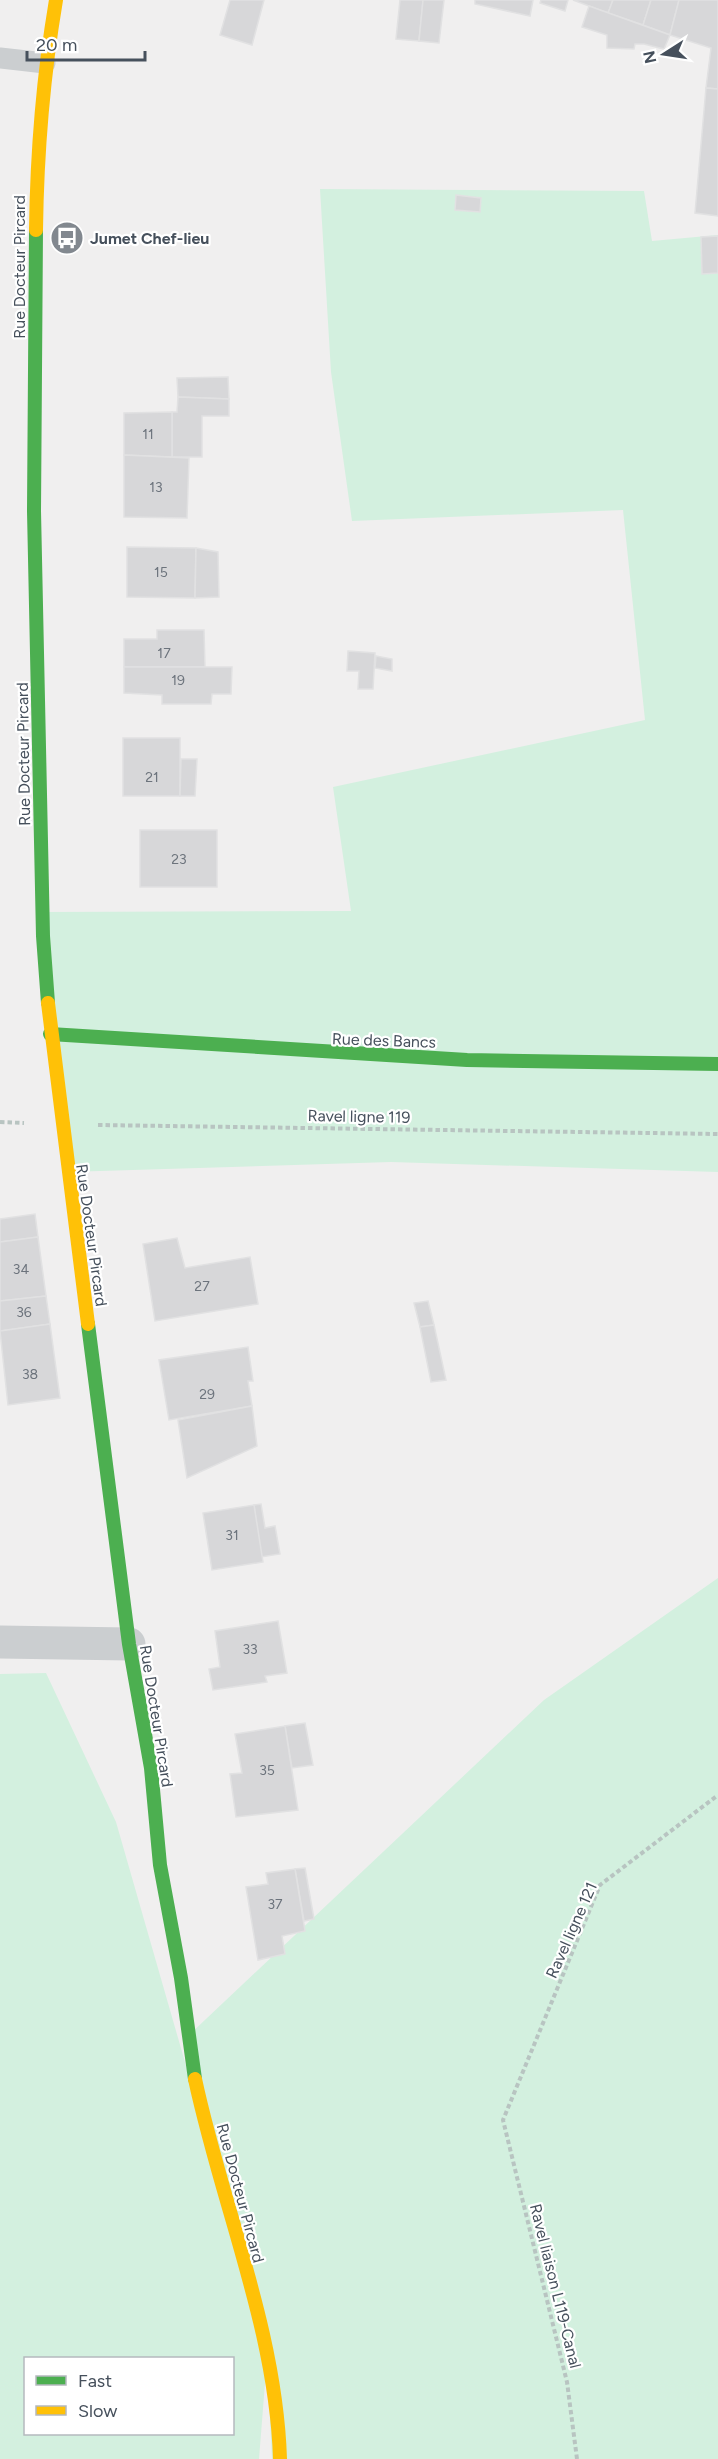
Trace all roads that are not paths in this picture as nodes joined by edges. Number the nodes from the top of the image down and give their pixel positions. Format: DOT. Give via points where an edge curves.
graph roads {
  1 [pos="56,0"];
  2 [pos="0,58"];
  3 [pos="45,63"];
  4 [pos="50,1034"];
  5 [pos="718,1064"];
  6 [pos="0,1642"];
  7 [pos="129,1644"];
  8 [pos="280,2459"];
  1 -- 3 [label="street, Rue Docteur Pircard"];
  2 -- 3 [label="lane"];
  3 -- 4 [label="street, Rue Docteur Pircard" via="36,157 34,511 44,936"];
  4 -- 5 [label="street, Rue des Bancs" via="318,1054 608,1066"];
  4 -- 7 [label="street, Rue Docteur Pircard"];
  6 -- 7 [label="street"];
  7 -- 8 [label="street, Rue Docteur Pircard" via="151,1768 160,1865 181,1978 191,2061 207,2135 267,2350 279,2422"];
}
